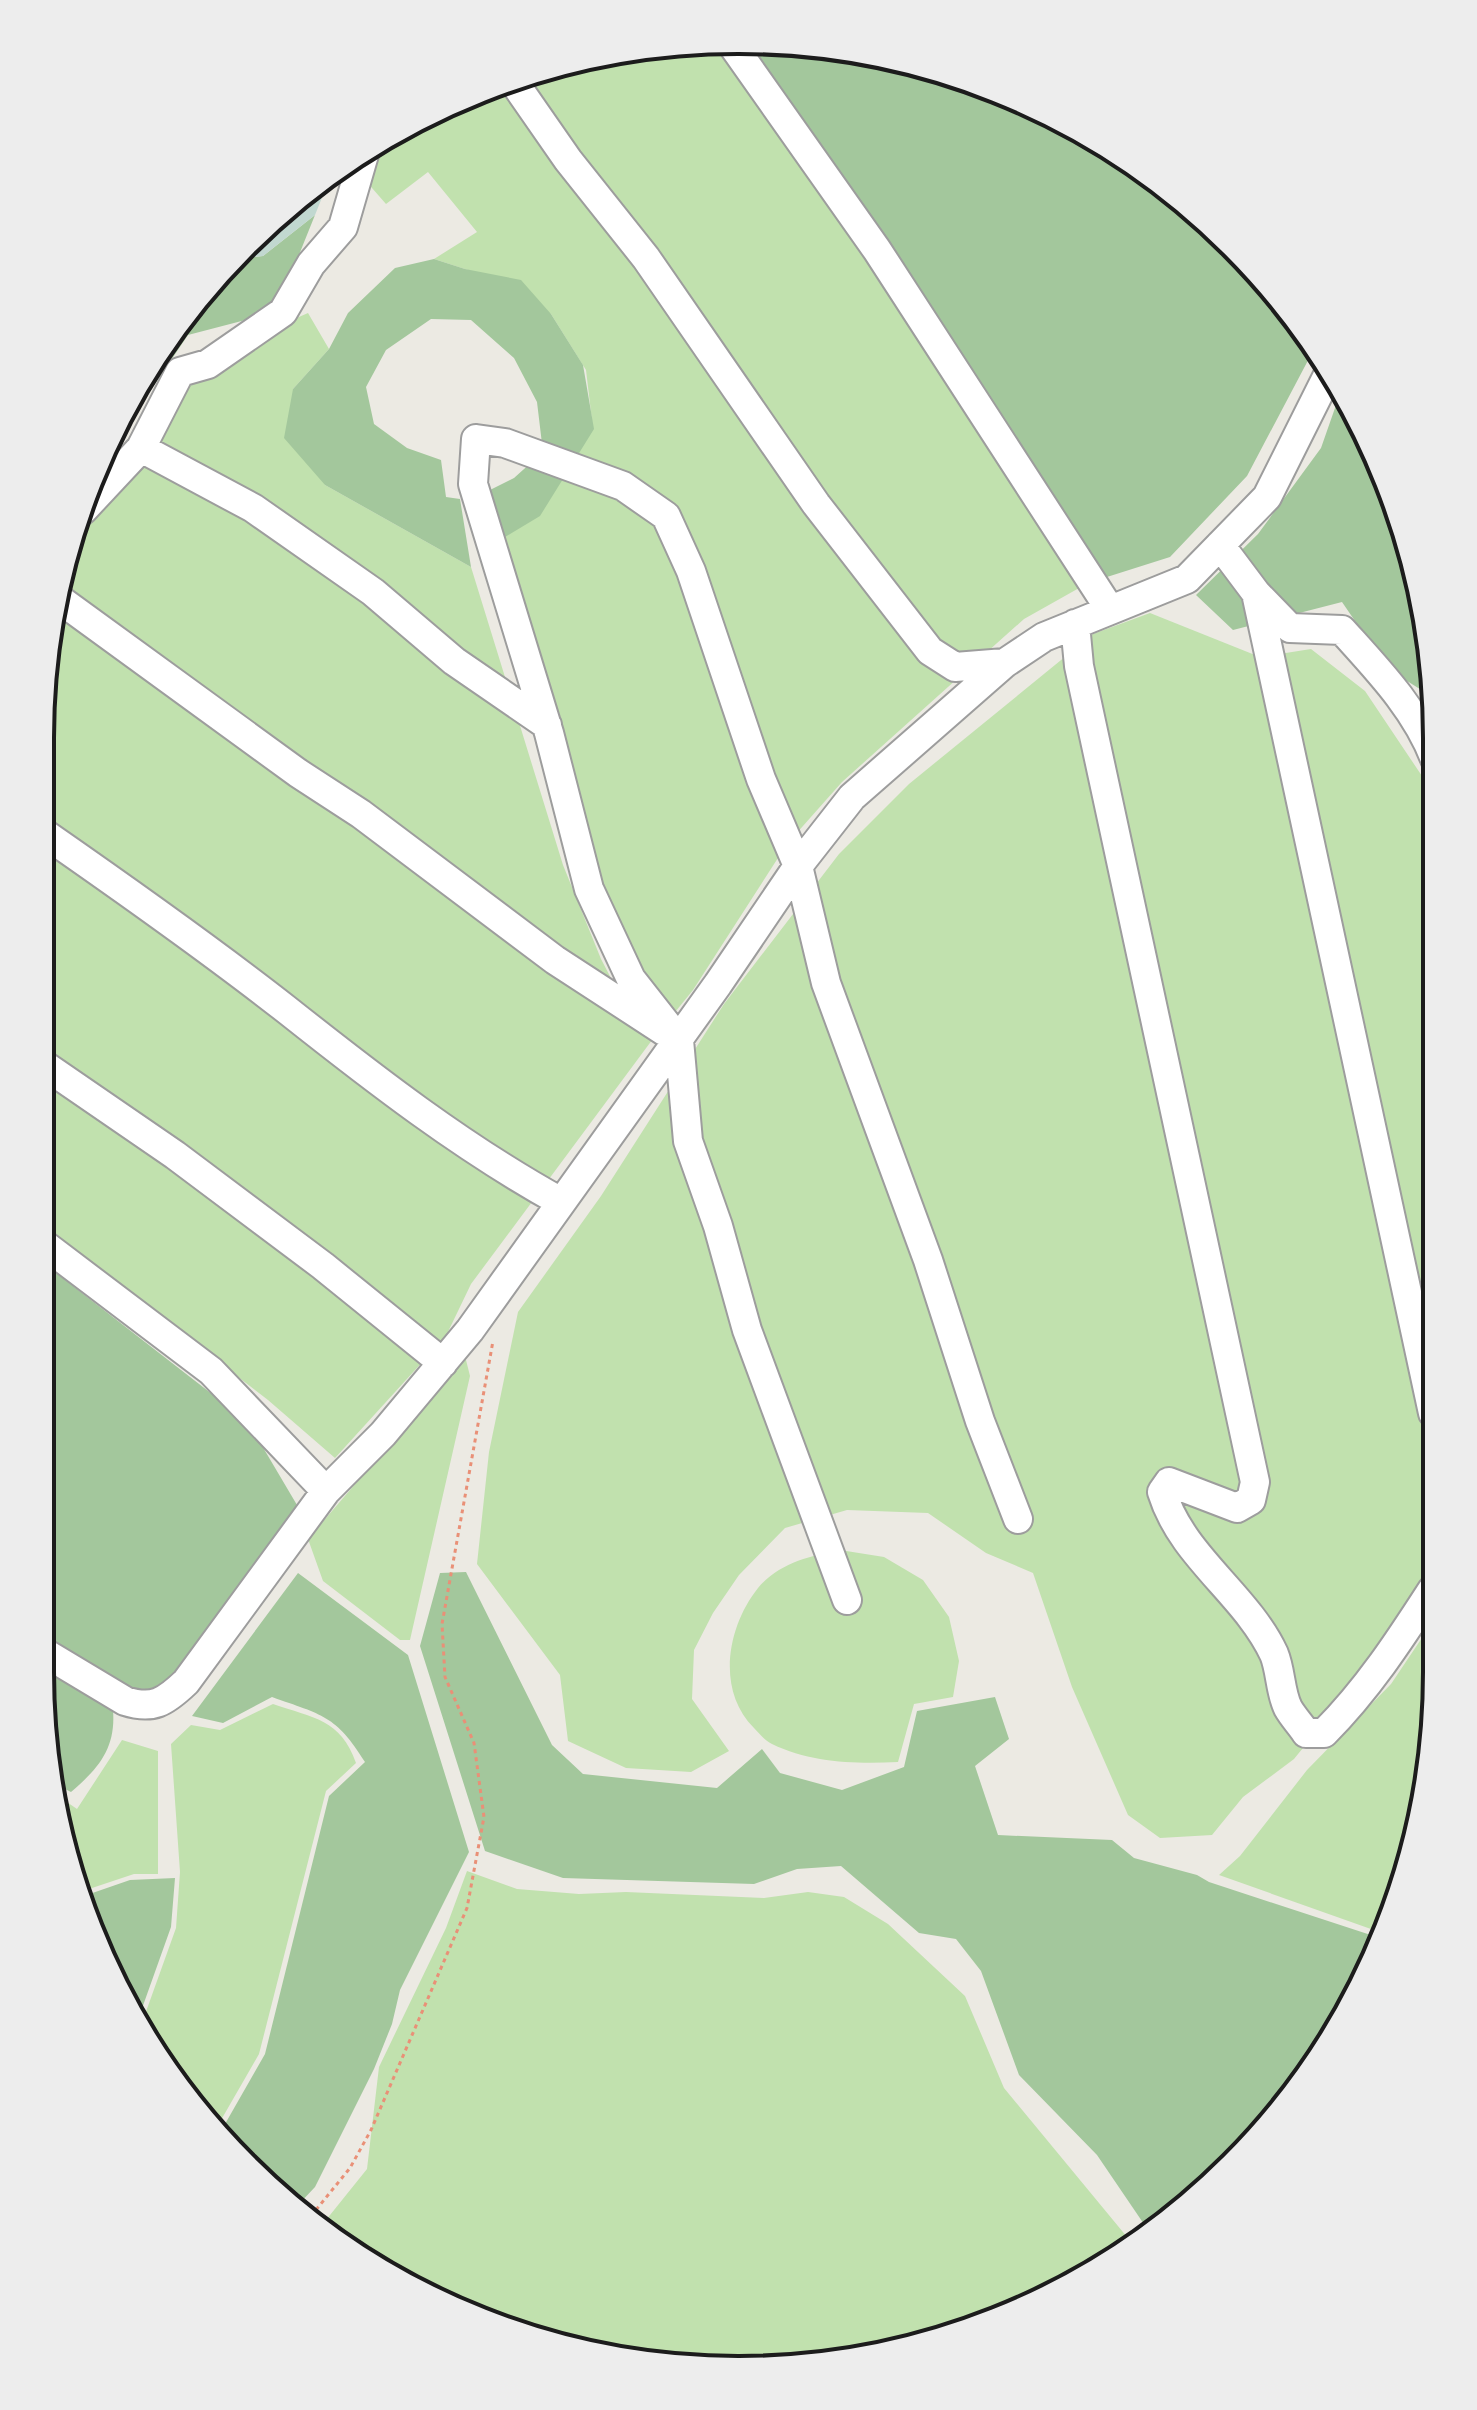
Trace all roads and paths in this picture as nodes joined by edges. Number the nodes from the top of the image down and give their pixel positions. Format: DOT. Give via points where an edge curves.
graph roads {
  1 [pos="739,54"];
  2 [pos="519,90"];
  3 [pos="360,168"];
  4 [pos="1324,384"];
  5 [pos="141,448"];
  6 [pos="100,491"];
  7 [pos="1220,545"];
  8 [pos="1256,593"];
  9 [pos="67,605"];
  10 [pos="1109,608"];
  11 [pos="1075,624"];
  12 [pos="1005,663"];
  13 [pos="547,725"];
  14 [pos="1423,728"];
  15 [pos="54,840"];
  16 [pos="798,866"];
  17 [pos="679,1040"];
  18 [pos="54,1072"];
  19 [pos="561,1202"];
  20 [pos="54,1252"];
  21 [pos="493,1338"];
  22 [pos="443,1363"];
  23 [pos="1423,1367"];
  24 [pos="326,1491"];
  25 [pos="1018,1519"];
  26 [pos="847,1600"];
  27 [pos="1423,1604"];
  28 [pos="54,1658"];
  29 [pos="316,2210"];
  1 -- 10 [label="street" via="877,250"];
  2 -- 12 [label="street" via="646,258 816,504 930,651 955,667"];
  3 -- 5 [label="street" via="343,227 311,264 283,312 208,364 180,372"];
  4 -- 7 [label="street" via="1267,497"];
  5 -- 6 [label="street"];
  5 -- 13 [label="street" via="253,508"];
  7 -- 8 [label="street"];
  7 -- 10 [label="street" via="1187,579"];
  8 -- 14 [label="street" via="1290,628 1342,630"];
  8 -- 23 [label="street"];
  9 -- 17 [label="street" via="373,822 555,960"];
  10 -- 11 [label="street"];
  11 -- 12 [label="street"];
  11 -- 27 [label="street" via="1079,666 1255,1482 1251,1500 1237,1508 1169,1482 1162,1492 1168,1512 1274,1654 1288,1708 1306,1733 1324,1733 1345,1712"];
  12 -- 16 [label="street" via="852,797"];
  13 -- 16 [label="street" via="473,484 476,439 505,443 623,486 666,516"];
  13 -- 17 [label="street" via="589,889 631,979"];
  15 -- 19 [label="street" via="177,926 367,1076"];
  16 -- 17 [label="street"];
  16 -- 25 [label="street" via="826,983"];
  17 -- 19 [label="street"];
  17 -- 26 [label="street" via="688,1141 757,1358"];
  18 -- 22 [label="street" via="175,1155"];
  19 -- 22 [label="street"];
  20 -- 24 [label="street" via="211,1371"];
  21 -- 29 [label="path" via="442,1624 445,1677 474,1743 484,1817 467,1908 371,2130 350,2168"];
  22 -- 24 [label="street"];
  24 -- 28 [label="street" via="186,1682 167,1700 153,1706 125,1701"];
}
